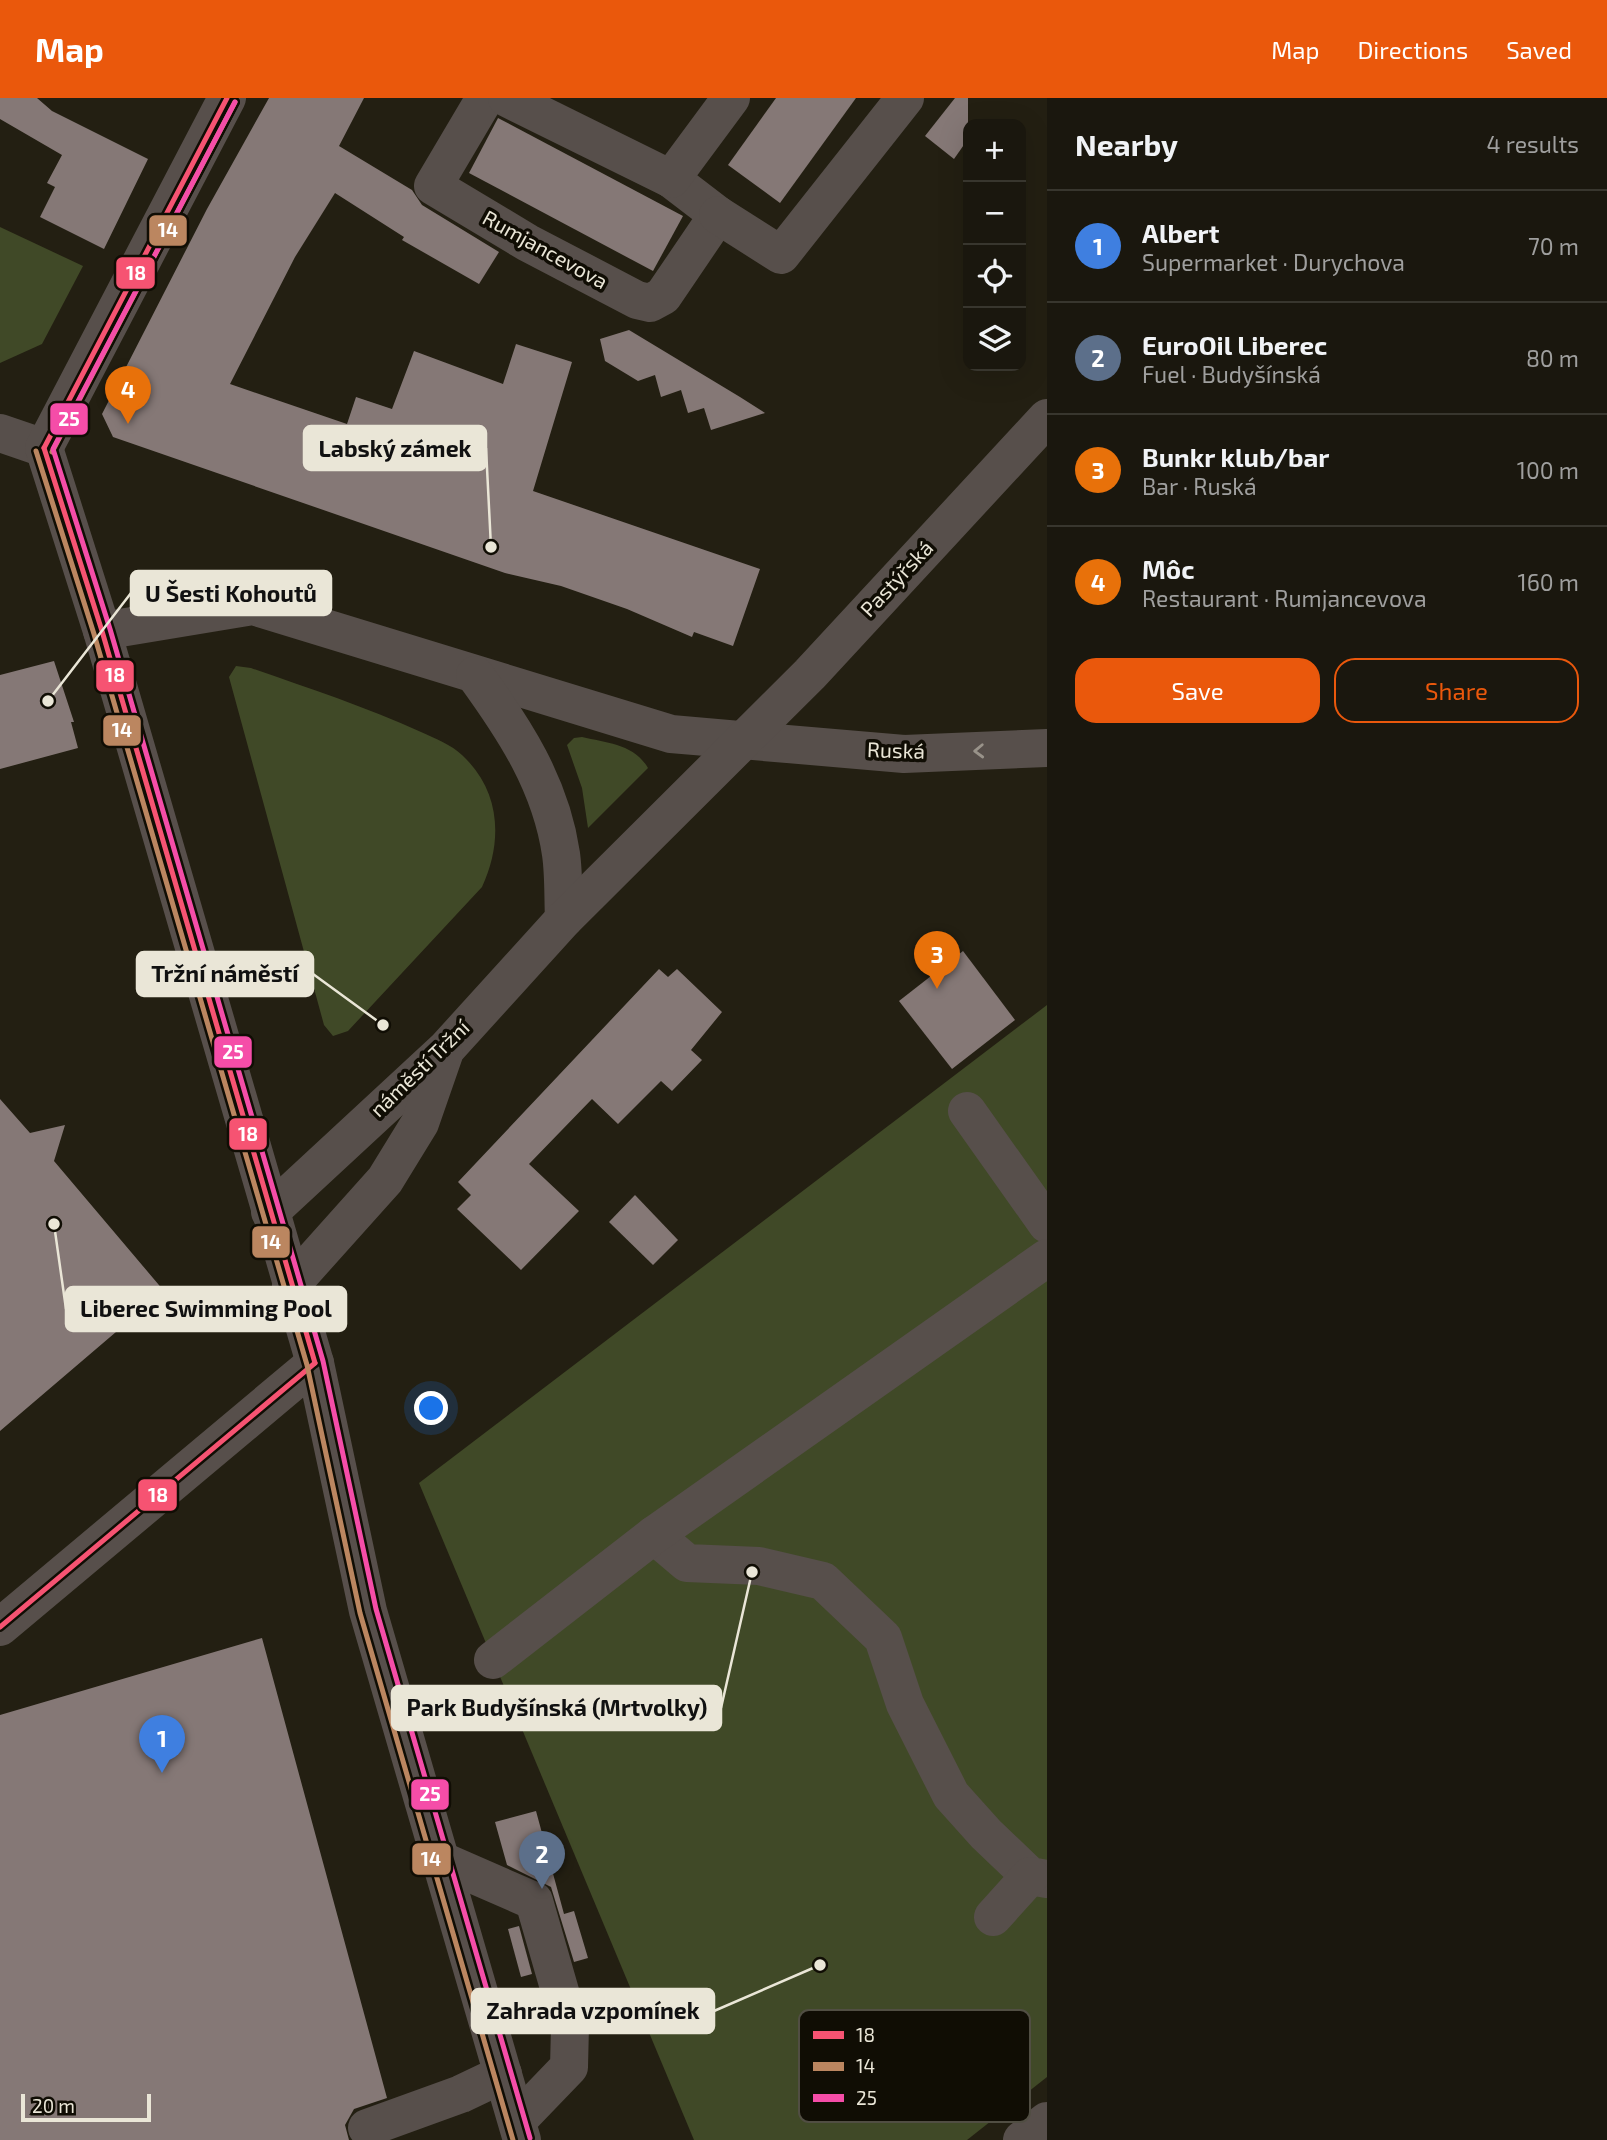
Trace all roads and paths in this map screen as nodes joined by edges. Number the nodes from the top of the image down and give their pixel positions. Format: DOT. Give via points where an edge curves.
graph roads {
  1 [pos="227,98"];
  2 [pos="485,98"];
  3 [pos="507,98"];
  4 [pos="731,98"];
  5 [pos="905,98"];
  6 [pos="671,179"];
  7 [pos="718,215"];
  8 [pos="1047,418"];
  9 [pos="1,435"];
  10 [pos="44,448"];
  11 [pos="102,631"];
  12 [pos="475,675"];
  13 [pos="745,739"];
  14 [pos="1047,748"];
  15 [pos="564,919"];
  16 [pos="446,1049"];
  17 [pos="967,1111"];
  18 [pos="270,1212"];
  19 [pos="1047,1224"];
  20 [pos="1047,1258"];
  21 [pos="291,1285"];
  22 [pos="315,1363"];
  23 [pos="654,1535"];
  24 [pos="0,1628"];
  25 [pos="493,1661"];
  26 [pos="440,1860"];
  27 [pos="1038,1877"];
  28 [pos="993,1917"];
  29 [pos="503,2074"];
  30 [pos="1047,2121"];
  31 [pos="368,2128"];
  32 [pos="520,2131"];
  33 [pos="1022,2140"];
  1 -- 10 [label="street"];
  2 -- 7 [label="street, Rumjancevova" via="433,186 637,300 650,303 663,296"];
  3 -- 6 [label="street"];
  4 -- 6 [label="street"];
  5 -- 7 [label="street" via="781,255"];
  6 -- 7 [label="street"];
  8 -- 13 [label="street, Pastýřská"];
  9 -- 10 [label="street"];
  10 -- 11 [label="street"];
  11 -- 12 [label="street, Ruská" via="253,606"];
  11 -- 18 [label="street"];
  12 -- 13 [label="street, Ruská" via="671,734"];
  12 -- 15 [label="street" via="515,730 545,789 561,854"];
  14 -- 13 [label="street, Ruská, one-way" via="904,754"];
  13 -- 15 [label="street, náměstí Tržní"];
  15 -- 16 [label="street, náměstí Tržní"];
  16 -- 18 [label="street, náměstí Tržní"];
  16 -- 21 [label="street" via="420,1123 385,1180"];
  17 -- 19 [label="street"];
  18 -- 21 [label="street"];
  20 -- 23 [label="street"];
  21 -- 22 [label="street"];
  22 -- 24 [label="street"];
  22 -- 26 [label="street" via="368,1611"];
  23 -- 25 [label="street"];
  23 -- 27 [label="street" via="687,1563 759,1566 823,1581 883,1638 905,1703 951,1795 986,1834"];
  26 -- 29 [label="street"];
  26 -- 32 [label="street" via="534,1901 570,2026 569,2067"];
  27 -- 28 [label="street"];
  29 -- 31 [label="street"];
  29 -- 32 [label="street"];
  30 -- 33 [label="street"];
}
